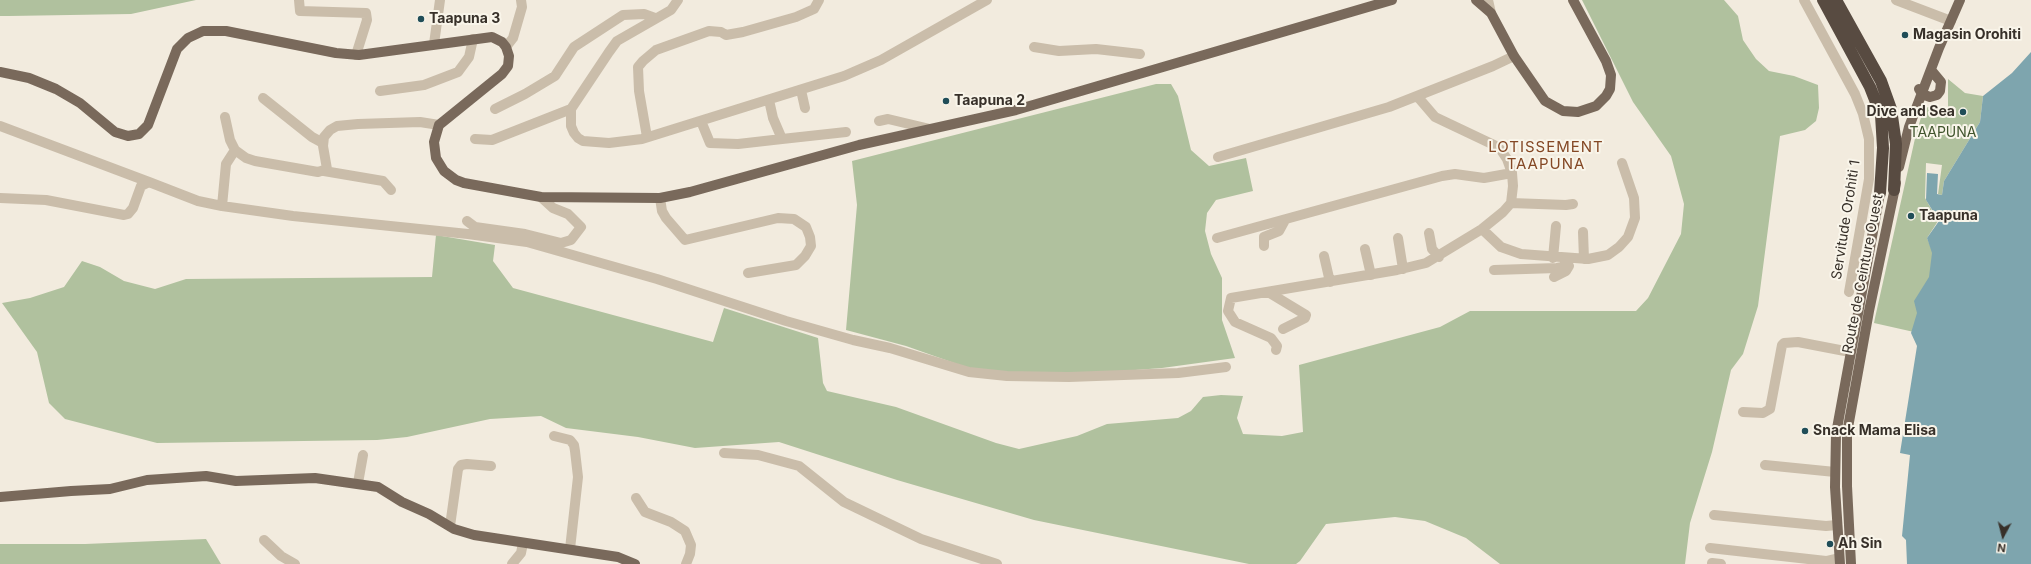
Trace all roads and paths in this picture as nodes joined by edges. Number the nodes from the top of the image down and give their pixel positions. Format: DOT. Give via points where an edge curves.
graph roads {
  1 [pos="299,0"];
  2 [pos="440,0"];
  3 [pos="521,0"];
  4 [pos="678,0"];
  5 [pos="819,0"];
  6 [pos="987,0"];
  7 [pos="1392,0"];
  8 [pos="1476,0"];
  9 [pos="1488,0"];
  10 [pos="1574,0"];
  11 [pos="1804,0"];
  12 [pos="1817,0"];
  13 [pos="1823,0"];
  14 [pos="1836,0"];
  15 [pos="1896,0"];
  16 [pos="1960,0"];
  17 [pos="1492,13"];
  18 [pos="655,18"];
  19 [pos="1950,21"];
  20 [pos="473,39"];
  21 [pos="434,44"];
  22 [pos="506,47"];
  23 [pos="1034,47"];
  24 [pos="1939,48"];
  25 [pos="1140,54"];
  26 [pos="356,55"];
  27 [pos="1514,56"];
  28 [pos="1931,70"];
  29 [pos="0,72"];
  30 [pos="801,90"];
  31 [pos="1872,90"];
  32 [pos="380,91"];
  33 [pos="1922,94"];
  34 [pos="1417,96"];
  35 [pos="263,98"];
  36 [pos="768,100"];
  37 [pos="805,108"];
  38 [pos="495,109"];
  39 [pos="570,110"];
  40 [pos="225,117"];
  41 [pos="701,121"];
  42 [pos="879,121"];
  43 [pos="440,125"];
  44 [pos="0,126"];
  45 [pos="930,129"];
  46 [pos="846,132"];
  47 [pos="647,137"];
  48 [pos="475,139"];
  49 [pos="782,139"];
  50 [pos="323,143"];
  51 [pos="235,150"];
  52 [pos="1218,157"];
  53 [pos="1622,163"];
  54 [pos="324,171"];
  55 [pos="1512,173"];
  56 [pos="149,182"];
  57 [pos="391,190"];
  58 [pos="1894,190"];
  59 [pos="1880,192"];
  60 [pos="541,197"];
  61 [pos="0,198"];
  62 [pos="660,198"];
  63 [pos="1511,203"];
  64 [pos="1573,204"];
  65 [pos="222,206"];
  66 [pos="1285,220"];
  67 [pos="468,226"];
  68 [pos="1556,226"];
  69 [pos="1482,229"];
  70 [pos="1583,232"];
  71 [pos="1429,233"];
  72 [pos="1217,238"];
  73 [pos="1398,238"];
  74 [pos="1264,246"];
  75 [pos="1365,249"];
  76 [pos="1324,256"];
  77 [pos="1439,257"];
  78 [pos="1553,258"];
  79 [pos="1584,259"];
  80 [pos="1565,260"];
  81 [pos="1402,269"];
  82 [pos="1494,270"];
  83 [pos="748,273"];
  84 [pos="1371,275"];
  85 [pos="1554,277"];
  86 [pos="1330,282"];
  87 [pos="1268,292"];
  88 [pos="1849,292"];
  89 [pos="1284,329"];
  90 [pos="1276,350"];
  91 [pos="1850,352"];
  92 [pos="1226,367"];
  93 [pos="1743,412"];
  94 [pos="554,436"];
  95 [pos="724,453"];
  96 [pos="363,455"];
  97 [pos="1765,465"];
  98 [pos="491,466"];
  99 [pos="1835,472"];
  100 [pos="358,483"];
  101 [pos="0,497"];
  102 [pos="636,498"];
  103 [pos="1714,514"];
  104 [pos="450,526"];
  105 [pos="1836,526"];
  106 [pos="264,540"];
  107 [pos="523,543"];
  108 [pos="1710,548"];
  109 [pos="570,549"];
  110 [pos="1839,561"];
  111 [pos="295,564"];
  112 [pos="512,564"];
  113 [pos="635,564"];
  114 [pos="686,564"];
  115 [pos="997,564"];
  116 [pos="1851,564"];
  1 -- 26 [label="street" via="300,11 366,13 367,20"];
  2 -- 21 [label="street"];
  3 -- 22 [label="street" via="522,7 513,38"];
  4 -- 18 [label="street" via="671,10"];
  5 -- 47 [label="street" via="814,9 796,17 726,35 709,31 675,42 643,61 638,67 638,76"];
  6 -- 30 [label="street" via="867,67"];
  7 -- 45 [label="main road" via="1016,110"];
  8 -- 17 [label="main road"];
  9 -- 17 [label="street"];
  10 -- 27 [label="main road" via="1606,61 1611,76 1610,89 1601,101 1583,112 1563,112 1554,108 1538,94"];
  11 -- 88 [label="street, Servitude Orohiti 1" via="1855,94 1869,140 1869,179"];
  12 -- 31 [label="highway"];
  13 -- 31 [label="highway"];
  14 -- 58 [label="highway" via="1881,81 1891,109 1896,144"];
  15 -- 19 [label="street"];
  16 -- 19 [label="main road, Route de Ceinture Ouest"];
  17 -- 27 [label="main road"];
  18 -- 38 [label="street" via="644,14 623,15 574,47 555,76"];
  18 -- 39 [label="street" via="617,41"];
  19 -- 24 [label="main road, Route de Ceinture Ouest"];
  20 -- 21 [label="main road"];
  20 -- 22 [label="main road" via="492,37"];
  20 -- 32 [label="street" via="469,57 458,72 424,85"];
  21 -- 26 [label="main road"];
  22 -- 43 [label="main road" via="509,61 502,74"];
  23 -- 25 [label="street" via="1059,51 1096,49"];
  24 -- 28 [label="main road, Route de Ceinture Ouest"];
  24 -- 33 [label="main road" via="1931,56 1920,82"];
  26 -- 29 [label="main road" via="226,31 198,32 184,41 174,54 148,125 139,134 128,136 115,132 80,103 56,89 29,78"];
  27 -- 34 [label="street"];
  28 -- 33 [label="main road, Route de Ceinture Ouest"];
  28 -- 33 [label="main road" via="1940,82 1940,91 1930,97"];
  30 -- 36 [label="street"];
  30 -- 37 [label="street"];
  31 -- 59 [label="highway" via="1881,115 1883,131"];
  33 -- 58 [label="main road, Route de Ceinture Ouest" via="1909,127"];
  34 -- 52 [label="street"];
  34 -- 55 [label="street" via="1435,117 1501,150"];
  35 -- 50 [label="street"];
  36 -- 41 [label="street"];
  36 -- 49 [label="street"];
  39 -- 47 [label="street" via="574,133 583,141 610,143"];
  39 -- 48 [label="street" via="498,138"];
  40 -- 51 [label="street" via="227,132"];
  41 -- 47 [label="street"];
  41 -- 49 [label="street" via="710,143 738,144"];
  42 -- 45 [label="street" via="888,120"];
  43 -- 50 [label="street" via="420,122 342,125 330,130"];
  43 -- 60 [label="main road" via="434,142 436,158 449,176 481,187"];
  44 -- 56 [label="street"];
  45 -- 62 [label="main road"];
  46 -- 49 [label="street"];
  50 -- 54 [label="street" via="326,169"];
  51 -- 54 [label="street" via="255,162"];
  51 -- 65 [label="street" via="226,164"];
  53 -- 79 [label="street" via="1636,208 1634,224 1628,237 1614,251 1602,257"];
  54 -- 57 [label="street" via="383,181"];
  55 -- 63 [label="street"];
  55 -- 66 [label="street" via="1484,178 1455,174 1442,176"];
  56 -- 61 [label="street" via="141,186 133,208 124,215 46,200"];
  56 -- 65 [label="street" via="198,202"];
  58 -- 116 [label="main road, Route de Ceinture Ouest" via="1847,433"];
  59 -- 91 [label="main road, Route de Ceinture Ouest"];
  60 -- 62 [label="main road"];
  60 -- 67 [label="street" via="552,208 568,214 581,227 571,240 561,243 525,234"];
  62 -- 83 [label="street" via="666,218 686,240 778,218 794,219 806,227 811,246 801,262 783,268"];
  63 -- 64 [label="street"];
  63 -- 69 [label="street"];
  65 -- 67 [label="street" via="300,217"];
  66 -- 72 [label="street"];
  66 -- 74 [label="street" via="1279,231 1264,237"];
  67 -- 92 [label="street" via="657,279 786,321 970,372 1007,376 1069,377"];
  68 -- 78 [label="street"];
  69 -- 77 [label="street"];
  69 -- 78 [label="street" via="1495,244 1513,253"];
  70 -- 79 [label="street"];
  71 -- 77 [label="street" via="1432,249"];
  73 -- 81 [label="street"];
  75 -- 84 [label="street"];
  76 -- 86 [label="street"];
  77 -- 81 [label="street"];
  78 -- 80 [label="street"];
  79 -- 80 [label="street"];
  80 -- 82 [label="street" via="1562,267 1557,268"];
  80 -- 85 [label="street" via="1569,265 1566,271"];
  81 -- 84 [label="street"];
  84 -- 86 [label="street"];
  86 -- 87 [label="street"];
  87 -- 89 [label="street" via="1306,315"];
  87 -- 90 [label="street" via="1231,298 1228,311 1235,322 1271,338 1277,346"];
  91 -- 93 [label="street" via="1798,342 1784,343 1770,409 1767,412"];
  91 -- 99 [label="main road, Route de Ceinture Ouest" via="1836,434"];
  94 -- 109 [label="street" via="570,440 575,451 578,477"];
  95 -- 115 [label="street" via="758,455 799,466 844,502 921,539"];
  96 -- 100 [label="street"];
  97 -- 99 [label="street"];
  98 -- 104 [label="street" via="467,464 461,465 458,469"];
  99 -- 105 [label="main road, Route de Ceinture Ouest"];
  100 -- 101 [label="main road" via="315,478 236,481 206,476 147,480 110,489"];
  100 -- 104 [label="main road" via="378,488"];
  102 -- 114 [label="street" via="645,512 671,522 685,531 691,545"];
  103 -- 105 [label="street"];
  104 -- 107 [label="main road" via="474,535"];
  105 -- 110 [label="main road, Route de Ceinture Ouest"];
  106 -- 111 [label="street" via="281,556"];
  107 -- 109 [label="main road"];
  107 -- 112 [label="street" via="521,553"];
  108 -- 110 [label="street"];
  109 -- 113 [label="main road" via="618,557"];
}
